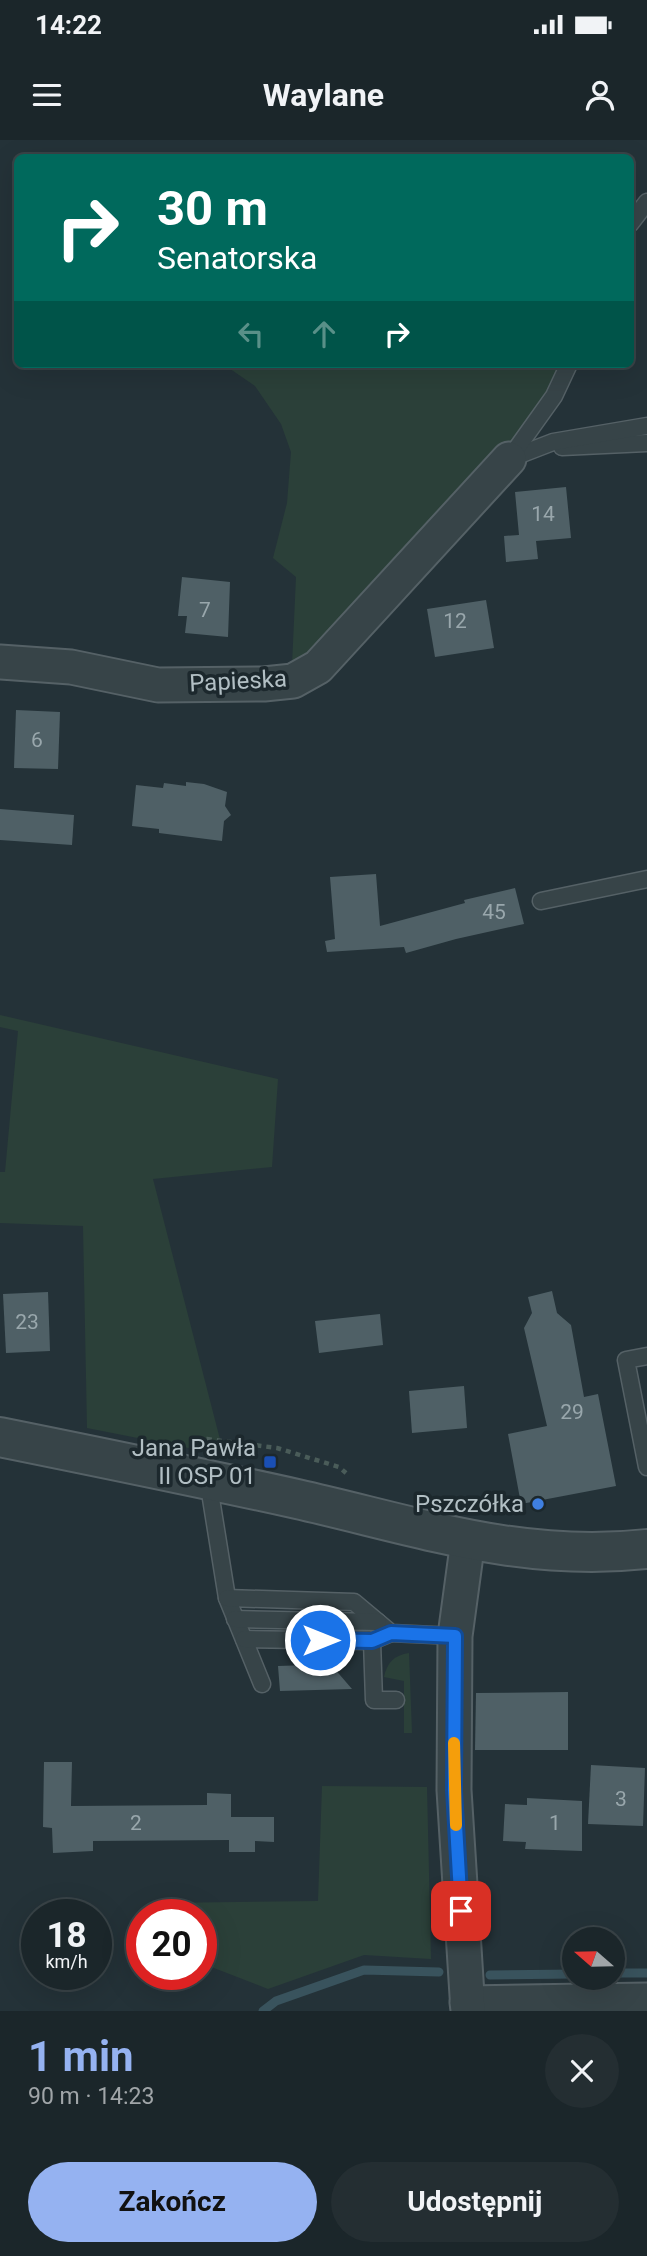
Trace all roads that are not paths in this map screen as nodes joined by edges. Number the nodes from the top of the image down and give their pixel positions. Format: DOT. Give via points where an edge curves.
graph roads {
  1 [pos="647,202"];
  2 [pos="634,219"];
  3 [pos="567,368"];
  4 [pos="647,426"];
  5 [pos="647,443"];
  6 [pos="524,453"];
  7 [pos="0,662"];
  8 [pos="647,879"];
  9 [pos="541,901"];
  10 [pos="647,1356"];
  11 [pos="0,1437"];
  12 [pos="647,1467"];
  13 [pos="208,1480"];
  14 [pos="468,1540"];
  15 [pos="647,1549"];
  16 [pos="227,1598"];
  17 [pos="235,1619"];
  18 [pos="384,1628"];
  19 [pos="455,1636"];
  20 [pos="244,1640"];
  21 [pos="372,1641"];
  22 [pos="262,1684"];
  23 [pos="396,1700"];
  24 [pos="647,2000"];
  25 [pos="468,2007"];
  1 -- 2 [label="lane"];
  3 -- 6 [label="lane"];
  4 -- 6 [label="lane" via="586,434"];
  5 -- 6 [label="lane"];
  6 -- 7 [label="street, Papieska" via="318,667 293,681 158,685 71,667"];
  8 -- 9 [label="lane"];
  10 -- 12 [label="lane" via="626,1360"];
  11 -- 13 [label="street"];
  13 -- 14 [label="street"];
  13 -- 16 [label="lane"];
  14 -- 15 [label="street" via="582,1553"];
  14 -- 19 [label="street"];
  16 -- 17 [label="lane"];
  16 -- 18 [label="lane" via="354,1602"];
  17 -- 18 [label="lane"];
  17 -- 20 [label="lane"];
  18 -- 19 [label="lane"];
  18 -- 21 [label="lane"];
  19 -- 25 [label="street" via="454,1790"];
  20 -- 21 [label="lane"];
  20 -- 22 [label="lane"];
  21 -- 23 [label="lane" via="374,1700"];
  24 -- 25 [label="street"];
}
